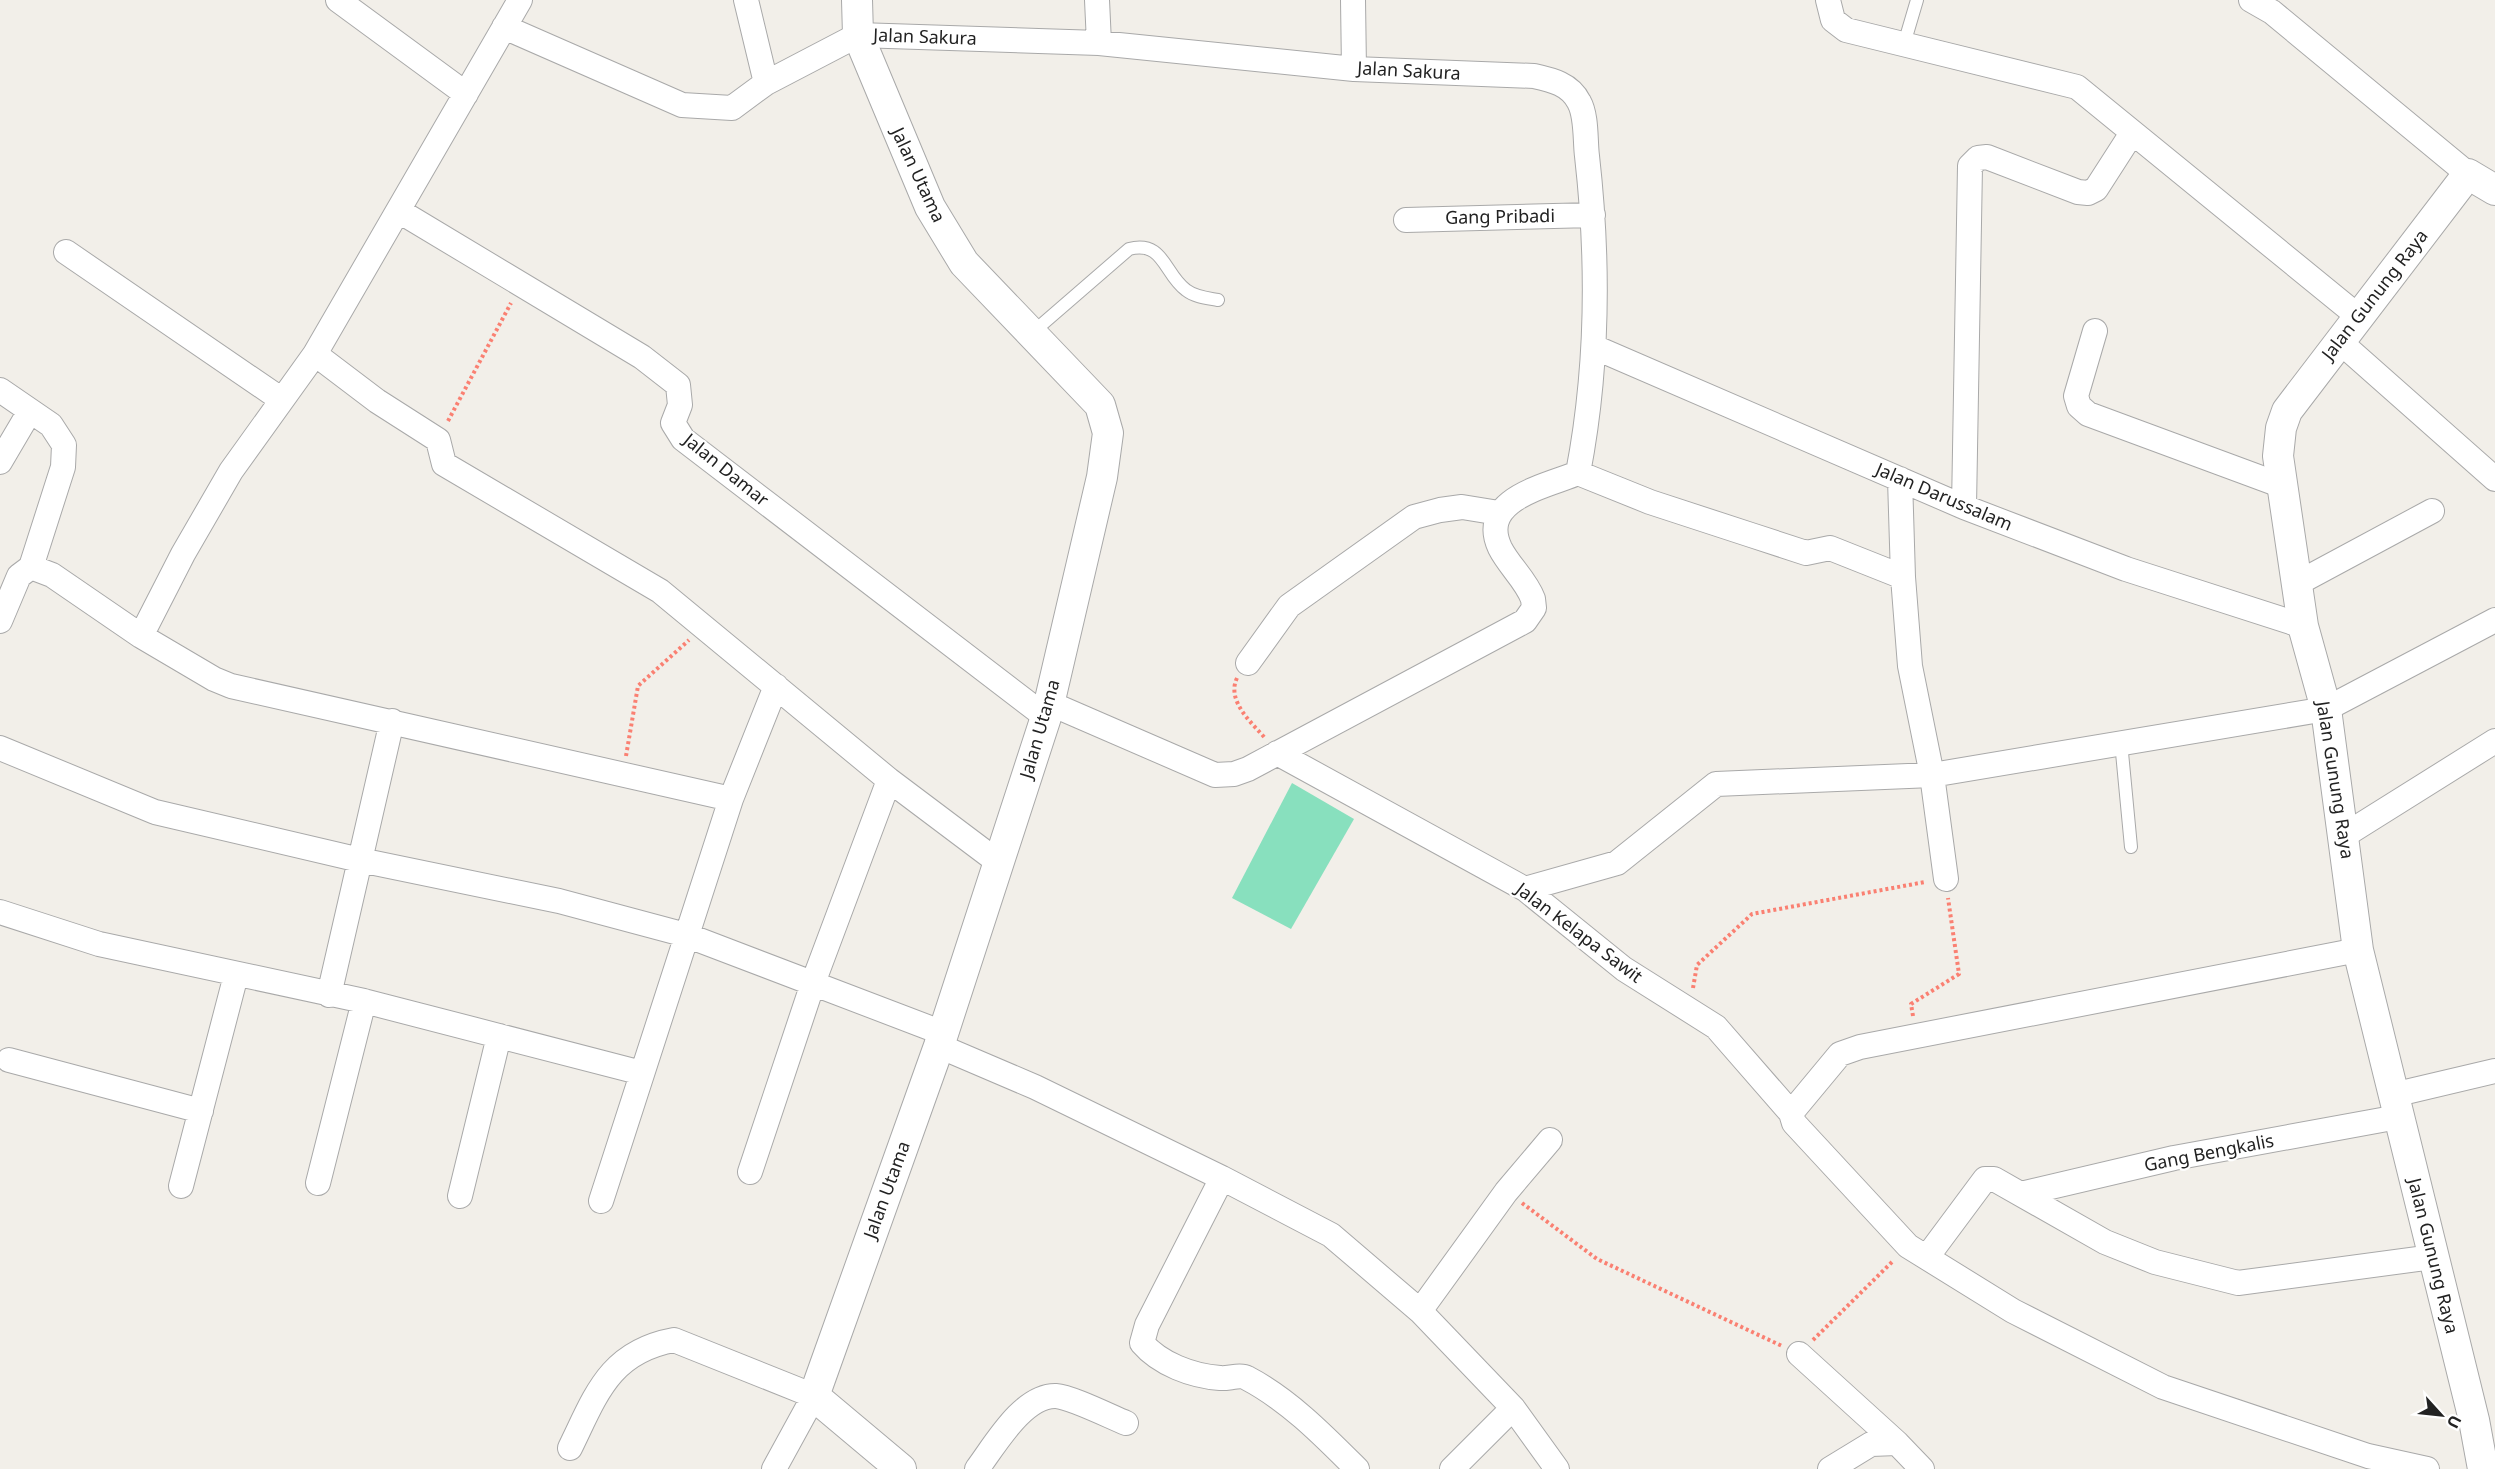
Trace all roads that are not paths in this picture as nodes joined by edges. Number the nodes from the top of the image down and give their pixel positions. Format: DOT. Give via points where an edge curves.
graph roads {
  1 [pos="338,0"];
  2 [pos="520,0"];
  3 [pos="746,0"];
  4 [pos="857,0"];
  5 [pos="1097,0"];
  6 [pos="1353,0"];
  7 [pos="1828,0"];
  8 [pos="1917,0"];
  9 [pos="2251,0"];
  10 [pos="2275,6"];
  11 [pos="504,27"];
  12 [pos="858,35"];
  13 [pos="1099,43"];
  14 [pos="1904,44"];
  15 [pos="1354,69"];
  16 [pos="766,83"];
  17 [pos="466,94"];
  18 [pos="2132,134"];
  19 [pos="2486,179"];
  20 [pos="399,211"];
  21 [pos="1593,215"];
  22 [pos="1406,220"];
  23 [pos="66,252"];
  24 [pos="1218,300"];
  25 [pos="2359,317"];
  26 [pos="2095,332"];
  27 [pos="1032,333"];
  28 [pos="2339,341"];
  29 [pos="1594,347"];
  30 [pos="315,354"];
  31 [pos="0,390"];
  32 [pos="282,400"];
  33 [pos="30,411"];
  34 [pos="0,462"];
  35 [pos="1578,473"];
  36 [pos="1900,479"];
  37 [pos="2495,479"];
  38 [pos="2280,485"];
  39 [pos="1964,507"];
  40 [pos="2432,511"];
  41 [pos="1499,513"];
  42 [pos="17,573"];
  43 [pos="1903,577"];
  44 [pos="2298,583"];
  45 [pos="2495,620"];
  46 [pos="0,621"];
  47 [pos="2303,626"];
  48 [pos="141,636"];
  49 [pos="1248,663"];
  50 [pos="776,686"];
  51 [pos="1048,710"];
  52 [pos="2326,710"];
  53 [pos="392,721"];
  54 [pos="2495,741"];
  55 [pos="2121,742"];
  56 [pos="0,748"];
  57 [pos="1277,753"];
  58 [pos="1932,775"];
  59 [pos="890,780"];
  60 [pos="731,799"];
  61 [pos="2344,835"];
  62 [pos="2131,847"];
  63 [pos="360,860"];
  64 [pos="998,861"];
  65 [pos="1946,879"];
  66 [pos="1525,890"];
  67 [pos="0,912"];
  68 [pos="686,935"];
  69 [pos="2358,950"];
  70 [pos="236,975"];
  71 [pos="813,983"];
  72 [pos="329,995"];
  73 [pos="364,1001"];
  74 [pos="499,1036"];
  75 [pos="941,1039"];
  76 [pos="9,1060"];
  77 [pos="2493,1068"];
  78 [pos="642,1073"];
  79 [pos="2396,1106"];
  80 [pos="201,1111"];
  81 [pos="1791,1113"];
  82 [pos="1550,1140"];
  83 [pos="750,1172"];
  84 [pos="1222,1178"];
  85 [pos="318,1183"];
  86 [pos="181,1186"];
  87 [pos="2020,1194"];
  88 [pos="460,1197"];
  89 [pos="601,1201"];
  90 [pos="1918,1252"];
  91 [pos="2433,1257"];
  92 [pos="1420,1311"];
  93 [pos="1799,1354"];
  94 [pos="814,1396"];
  95 [pos="1513,1408"];
  96 [pos="1126,1423"];
  97 [pos="1897,1443"];
  98 [pos="570,1448"];
  99 [pos="774,1469"];
  100 [pos="901,1469"];
  101 [pos="977,1469"];
  102 [pos="1357,1469"];
  103 [pos="1452,1469"];
  104 [pos="1557,1469"];
  105 [pos="1830,1469"];
  106 [pos="1922,1469"];
  107 [pos="2427,1469"];
  108 [pos="2483,1469"];
  1 -- 17 [label="street"];
  2 -- 11 [label="street"];
  3 -- 16 [label="street"];
  4 -- 12 [label="street, Jalan Utama"];
  5 -- 13 [label="street"];
  6 -- 15 [label="street"];
  7 -- 14 [label="street" via="1833,20 1840,27"];
  8 -- 14 [label="lane"];
  9 -- 10 [label="street"];
  10 -- 19 [label="street"];
  11 -- 16 [label="street" via="682,105 732,108"];
  11 -- 17 [label="street"];
  12 -- 13 [label="street, Jalan Sakura"];
  12 -- 16 [label="street"];
  12 -- 27 [label="street, Jalan Utama" via="930,207 964,263"];
  13 -- 15 [label="street, Jalan Sakura"];
  14 -- 18 [label="street" via="2077,87"];
  15 -- 21 [label="street, Jalan Sakura" via="1534,76 1559,82 1581,104"];
  17 -- 20 [label="street"];
  18 -- 25 [label="street"];
  18 -- 39 [label="street" via="2096,189 2088,192 2078,192 1987,157 1978,158 1970,166"];
  19 -- 25 [label="street, Jalan Gunung Raya"];
  20 -- 30 [label="street"];
  20 -- 51 [label="street, Jalan Damar" via="642,357 678,385 680,405 673,423 683,439"];
  21 -- 22 [label="street, Gang Pribadi"];
  21 -- 29 [label="street, Jalan Sakura"];
  23 -- 32 [label="street"];
  24 -- 27 [label="lane" via="1185,290 1156,252 1142,246 1129,249"];
  25 -- 28 [label="street, Jalan Gunung Raya"];
  26 -- 38 [label="street" via="2076,396 2079,406 2088,414"];
  27 -- 51 [label="street, Jalan Utama" via="1100,405 1108,433 1102,477"];
  28 -- 37 [label="street"];
  28 -- 38 [label="street, Jalan Gunung Raya" via="2287,411 2278,456"];
  29 -- 35 [label="street, Jalan Sakura" via="1590,413"];
  29 -- 36 [label="street, Jalan Darussalam"];
  30 -- 32 [label="street"];
  30 -- 50 [label="street" via="438,440 444,464 660,591"];
  31 -- 33 [label="street"];
  32 -- 48 [label="street" via="231,471"];
  33 -- 34 [label="street"];
  33 -- 42 [label="street" via="51,425 64,445 63,466"];
  35 -- 41 [label="street" via="1508,502"];
  35 -- 43 [label="street" via="1650,502 1806,553 1830,548"];
  36 -- 39 [label="street, Jalan Darussalam"];
  36 -- 43 [label="street"];
  38 -- 44 [label="street, Jalan Gunung Raya"];
  39 -- 47 [label="street, Jalan Darussalam" via="2126,569"];
  40 -- 44 [label="street"];
  41 -- 49 [label="street" via="1462,507 1414,517 1289,606"];
  41 -- 57 [label="street" via="1500,546 1533,599 1534,608 1524,621"];
  42 -- 46 [label="street"];
  42 -- 48 [label="street" via="52,575"];
  43 -- 58 [label="street" via="1911,666"];
  44 -- 47 [label="street, Jalan Gunung Raya"];
  45 -- 52 [label="street"];
  47 -- 52 [label="street, Jalan Gunung Raya"];
  48 -- 53 [label="street" via="214,680 231,686"];
  50 -- 59 [label="street"];
  50 -- 60 [label="street"];
  51 -- 57 [label="street" via="1215,775 1234,774"];
  51 -- 64 [label="street, Jalan Utama"];
  52 -- 55 [label="street"];
  52 -- 61 [label="street, Jalan Gunung Raya"];
  53 -- 60 [label="street"];
  53 -- 63 [label="street"];
  54 -- 61 [label="street"];
  55 -- 58 [label="street"];
  55 -- 62 [label="lane"];
  56 -- 63 [label="street" via="155,812"];
  57 -- 66 [label="street, Jalan Kelapa Sawit"];
  58 -- 65 [label="street"];
  58 -- 66 [label="street" via="1716,784 1617,863"];
  59 -- 64 [label="street"];
  59 -- 71 [label="street"];
  60 -- 68 [label="street"];
  61 -- 69 [label="street, Jalan Gunung Raya"];
  63 -- 68 [label="street" via="559,901"];
  63 -- 72 [label="street"];
  64 -- 75 [label="street, Jalan Utama"];
  66 -- 81 [label="street, Jalan Kelapa Sawit" via="1624,969 1716,1027"];
  67 -- 70 [label="street" via="99,944"];
  68 -- 71 [label="street"];
  68 -- 78 [label="street"];
  69 -- 79 [label="street, Jalan Gunung Raya"];
  69 -- 81 [label="street" via="1915,1035 1840,1054"];
  70 -- 72 [label="street"];
  70 -- 80 [label="street"];
  71 -- 75 [label="street"];
  71 -- 83 [label="street"];
  72 -- 73 [label="street"];
  73 -- 74 [label="street"];
  73 -- 85 [label="street"];
  74 -- 78 [label="street"];
  74 -- 88 [label="street"];
  75 -- 84 [label="street"];
  75 -- 94 [label="street, Jalan Utama"];
  76 -- 80 [label="street"];
  77 -- 79 [label="street, Gang Bengkalis"];
  78 -- 89 [label="street"];
  79 -- 87 [label="street, Gang Bengkalis"];
  79 -- 91 [label="street, Jalan Gunung Raya"];
  80 -- 86 [label="street"];
  81 -- 90 [label="street, Jalan Kelapa Sawit" via="1794,1123"];
  82 -- 92 [label="street" via="1506,1192"];
  84 -- 92 [label="street" via="1330,1235"];
  84 -- 102 [label="street" via="1147,1325 1142,1343 1152,1355 1195,1374 1244,1377 1298,1413"];
  87 -- 90 [label="street" via="1994,1179 1985,1179"];
  87 -- 91 [label="street" via="2105,1242 2155,1262 2238,1283"];
  90 -- 107 [label="street, Jalan Kelapa Sawit" via="2013,1311 2163,1388 2368,1456"];
  91 -- 108 [label="street, Jalan Gunung Raya"];
  92 -- 95 [label="street"];
  93 -- 97 [label="street"];
  94 -- 98 [label="street" via="674,1340 650,1344 624,1360 602,1382"];
  94 -- 99 [label="street"];
  94 -- 100 [label="street"];
  95 -- 103 [label="street"];
  95 -- 104 [label="street"];
  96 -- 101 [label="street" via="1058,1396 1038,1399 1024,1409"];
  97 -- 105 [label="street" via="1871,1444"];
  97 -- 106 [label="street"];
}
